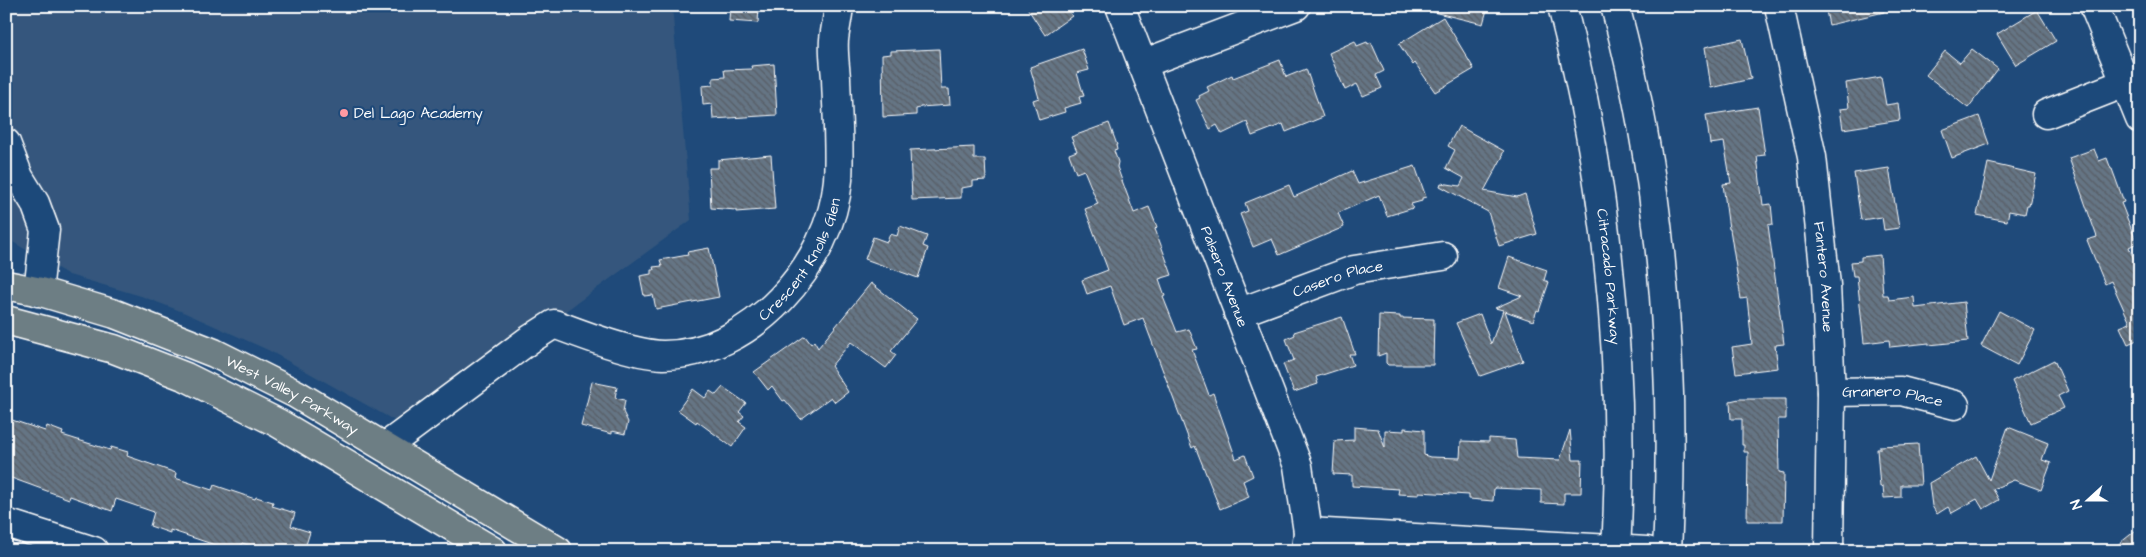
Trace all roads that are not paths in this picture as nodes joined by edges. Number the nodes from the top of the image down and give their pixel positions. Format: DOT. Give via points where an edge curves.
graph roads {
  1 [pos="839,6"];
  2 [pos="1120,6"];
  3 [pos="1296,6"];
  4 [pos="1562,6"];
  5 [pos="1616,6"];
  6 [pos="1779,6"];
  7 [pos="2094,6"];
  8 [pos="1142,64"];
  9 [pos="2125,82"];
  10 [pos="2046,114"];
  11 [pos="2140,119"];
  12 [pos="6,143"];
  13 [pos="1443,256"];
  14 [pos="6,284"];
  15 [pos="38,292"];
  16 [pos="1238,313"];
  17 [pos="6,320"];
  18 [pos="1831,392"];
  19 [pos="1955,405"];
  20 [pos="385,447"];
  21 [pos="6,523"];
  22 [pos="1307,541"];
  23 [pos="50,544"];
  24 [pos="1617,550"];
  25 [pos="94,551"];
  26 [pos="493,551"];
  27 [pos="558,551"];
  28 [pos="1647,551"];
  29 [pos="1668,551"];
  30 [pos="1829,551"];
  1 -- 20 [label="street, Crescent Knolls Glen" via="834,41 838,181 826,232 797,281 780,300 734,335 678,354 645,353 554,324"];
  2 -- 8 [label="street, Palsero Avenue"];
  3 -- 8 [label="street"];
  4 -- 24 [label="street, Citracado Parkway" via="1579,72 1592,144 1614,302 1620,446"];
  5 -- 29 [label="street" via="1636,93 1660,255 1671,439"];
  6 -- 18 [label="street, Fantero Avenue" via="1812,157 1826,285"];
  7 -- 9 [label="street"];
  8 -- 16 [label="street, Palsero Avenue"];
  9 -- 10 [label="street"];
  9 -- 11 [label="street"];
  12 -- 15 [label="street" via="45,230"];
  13 -- 16 [label="street, Casero Place" via="1354,270"];
  14 -- 15 [label="main road, West Valley Parkway"];
  15 -- 20 [label="main road, West Valley Parkway" via="115,314 214,353 296,394"];
  16 -- 22 [label="street, Palsero Avenue" via="1298,466"];
  17 -- 26 [label="main road, West Valley Parkway" via="114,350 186,377 278,423"];
  18 -- 19 [label="street, Granero Place" via="1901,391"];
  18 -- 30 [label="street, Fantero Avenue"];
  20 -- 27 [label="main road, West Valley Parkway"];
  21 -- 23 [label="street"];
  22 -- 24 [label="street"];
  23 -- 25 [label="street"];
  24 -- 28 [label="street"];
}
